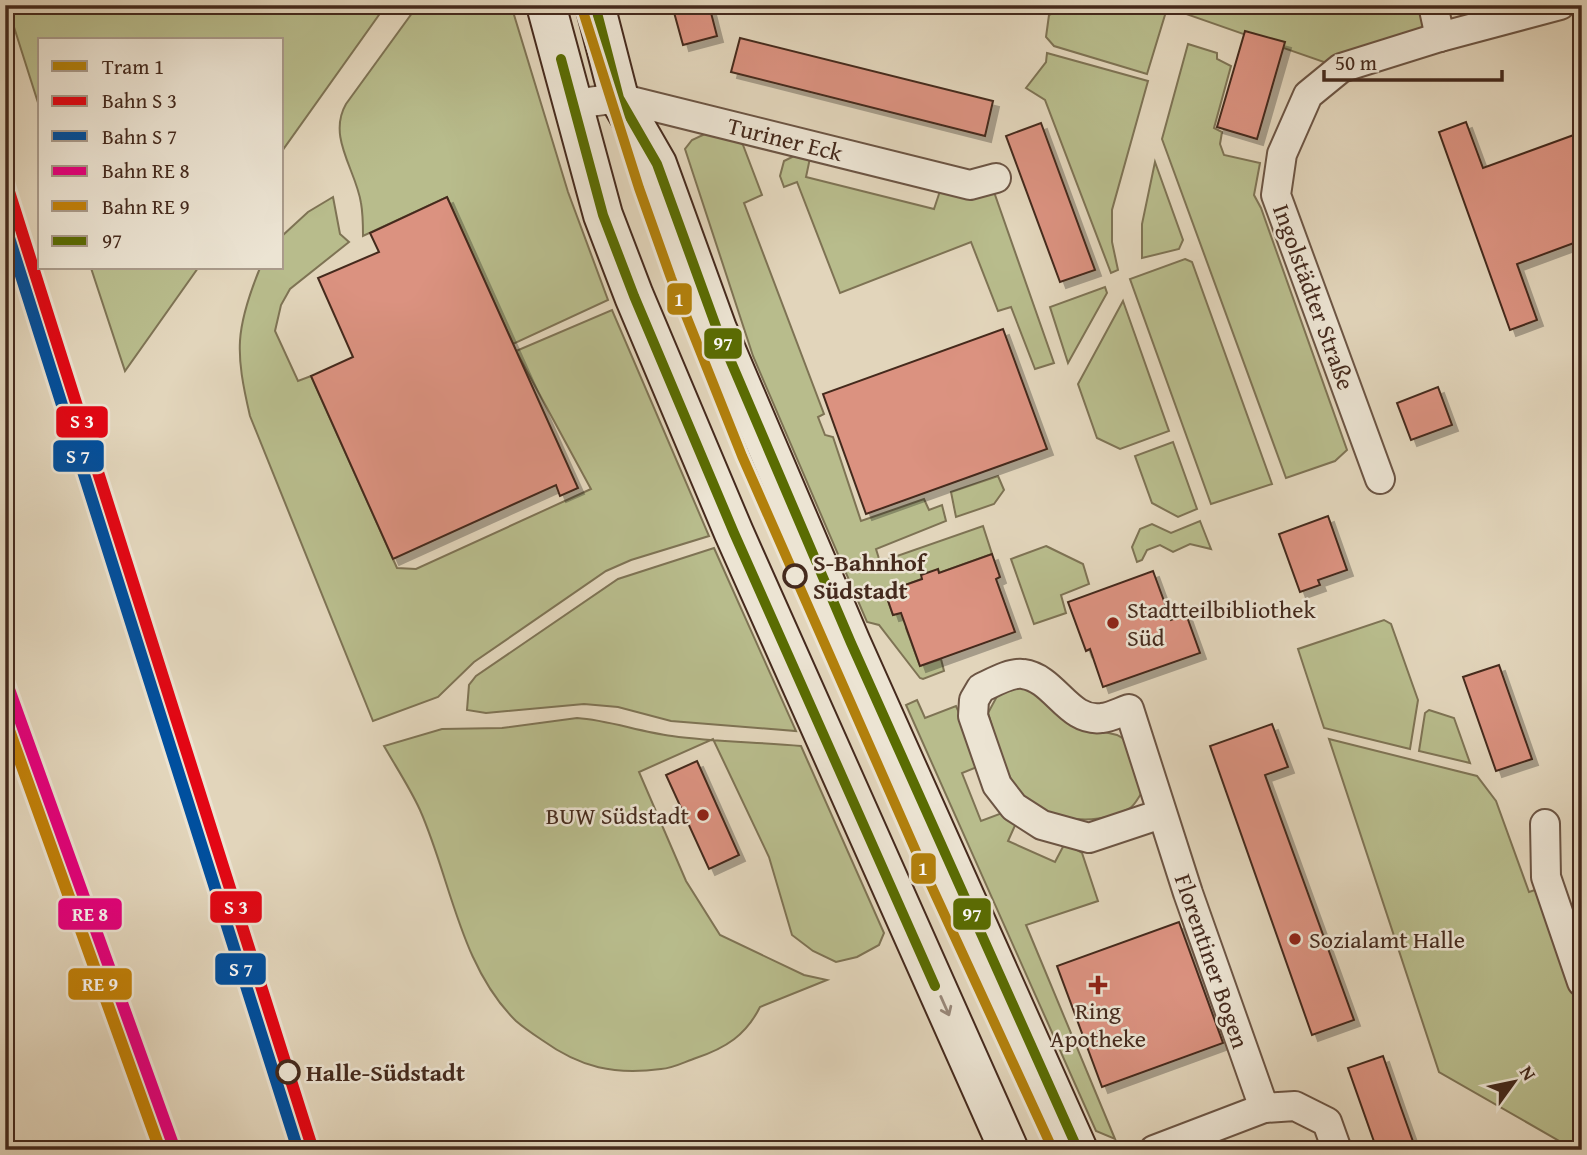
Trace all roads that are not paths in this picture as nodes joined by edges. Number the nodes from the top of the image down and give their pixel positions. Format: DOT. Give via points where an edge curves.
graph roads {
  1 [pos="546,5"];
  2 [pos="595,5"];
  3 [pos="1433,5"];
  4 [pos="1560,5"];
  5 [pos="1440,37"];
  6 [pos="619,98"];
  7 [pos="574,104"];
  8 [pos="996,178"];
  9 [pos="1380,479"];
  10 [pos="1161,814"];
  11 [pos="1545,824"];
  12 [pos="1582,982"];
  13 [pos="1264,1108"];
  14 [pos="1009,1150"];
  15 [pos="1078,1150"];
  16 [pos="1154,1150"];
  17 [pos="1337,1150"];
  1 -- 7 [label="street"];
  2 -- 6 [label="street"];
  3 -- 5 [label="street"];
  4 -- 5 [label="street, Ingolstädter Straße"];
  5 -- 9 [label="street, Ingolstädter Straße" via="1341,68 1308,95 1282,154 1276,195"];
  6 -- 7 [label="street, Turiner Eck"];
  6 -- 8 [label="street, Turiner Eck" via="970,186"];
  6 -- 15 [label="street" via="657,164 718,329 851,643"];
  7 -- 14 [label="street, one-way" via="603,215 634,296 734,533"];
  10 -- 10 [label="street, Florentiner Bogen" via="1129,709 1102,718 1087,717 1036,678 1020,673 981,688 973,716 997,785 1014,807 1042,825 1089,838"];
  10 -- 13 [label="street, Florentiner Bogen"];
  11 -- 12 [label="street" via="1546,877"];
  13 -- 16 [label="street"];
  13 -- 17 [label="street" via="1296,1106 1327,1122"];
}
